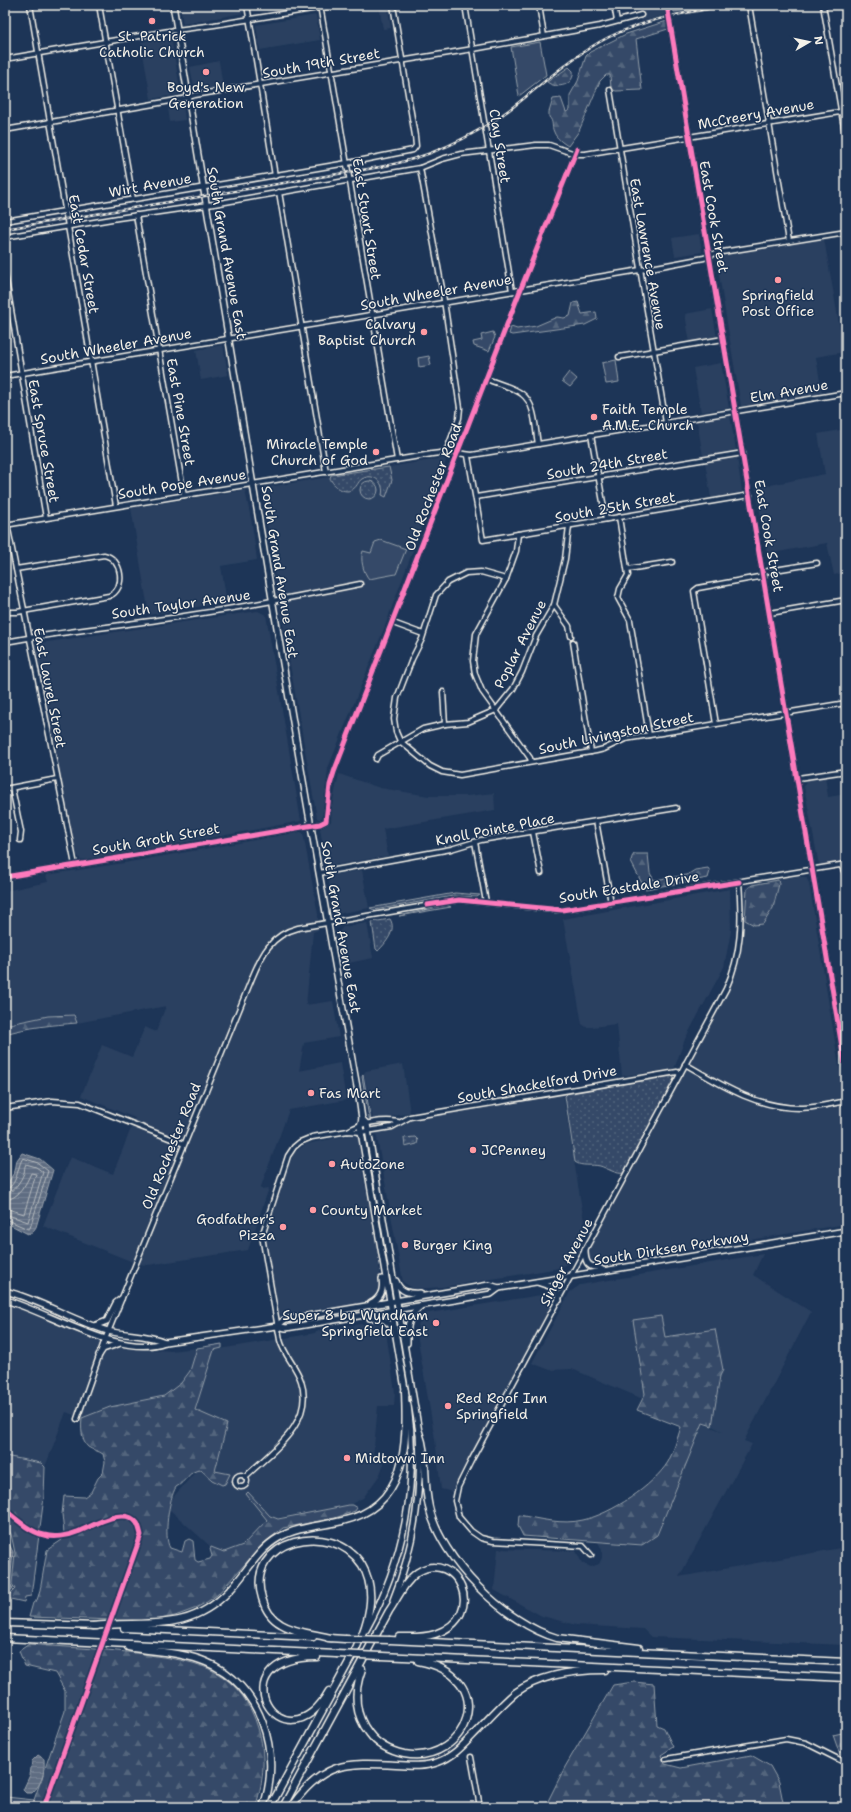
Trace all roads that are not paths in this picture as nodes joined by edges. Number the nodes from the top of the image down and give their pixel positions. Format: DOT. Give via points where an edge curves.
graph roads {
  1 [pos="30,5"];
  2 [pos="99,5"];
  3 [pos="173,5"];
  4 [pos="247,5"];
  5 [pos="337,5"];
  6 [pos="393,5"];
  7 [pos="465,5"];
  8 [pos="539,5"];
  9 [pos="614,5"];
  10 [pos="667,5"];
  11 [pos="749,5"];
  12 [pos="823,5"];
  13 [pos="320,6"];
  14 [pos="642,15"];
  15 [pos="249,20"];
  16 [pos="617,21"];
  17 [pos="177,30"];
  18 [pos="544,36"];
  19 [pos="106,42"];
  20 [pos="472,48"];
  21 [pos="38,53"];
  22 [pos="5,59"];
  23 [pos="402,60"];
  24 [pos="332,72"];
  25 [pos="261,84"];
  26 [pos="610,90"];
  27 [pos="189,98"];
  28 [pos="118,110"];
  29 [pos="844,111"];
  30 [pos="50,122"];
  31 [pos="769,123"];
  32 [pos="5,130"];
  33 [pos="688,137"];
  34 [pos="846,139"];
  35 [pos="619,148"];
  36 [pos="577,149"];
  37 [pos="489,150"];
  38 [pos="575,154"];
  39 [pos="347,163"];
  40 [pos="420,168"];
  41 [pos="276,176"];
  42 [pos="350,180"];
  43 [pos="204,187"];
  44 [pos="279,192"];
  45 [pos="133,199"];
  46 [pos="207,205"];
  47 [pos="65,210"];
  48 [pos="136,215"];
  49 [pos="5,221"];
  50 [pos="67,226"];
  51 [pos="846,232"];
  52 [pos="5,237"];
  53 [pos="789,241"];
  54 [pos="709,257"];
  55 [pos="640,270"];
  56 [pos="5,274"];
  57 [pos="522,289"];
  58 [pos="512,291"];
  59 [pos="444,302"];
  60 [pos="372,314"];
  61 [pos="301,326"];
  62 [pos="229,338"];
  63 [pos="723,339"];
  64 [pos="159,350"];
  65 [pos="654,352"];
  66 [pos="619,357"];
  67 [pos="91,361"];
  68 [pos="21,373"];
  69 [pos="5,376"];
  70 [pos="487,379"];
  71 [pos="846,392"];
  72 [pos="735,411"];
  73 [pos="666,423"];
  74 [pos="591,435"];
  75 [pos="538,444"];
  76 [pos="446,452"];
  77 [pos="742,453"];
  78 [pos="458,454"];
  79 [pos="468,456"];
  80 [pos="397,460"];
  81 [pos="326,472"];
  82 [pos="599,477"];
  83 [pos="254,484"];
  84 [pos="184,495"];
  85 [pos="750,495"];
  86 [pos="476,498"];
  87 [pos="116,506"];
  88 [pos="5,514"];
  89 [pos="619,517"];
  90 [pos="46,518"];
  91 [pos="606,520"];
  92 [pos="6,525"];
  93 [pos="569,526"];
  94 [pos="518,534"];
  95 [pos="672,562"];
  96 [pos="817,563"];
  97 [pos="16,569"];
  98 [pos="628,569"];
  99 [pos="763,574"];
  100 [pos="506,579"];
  101 [pos="360,584"];
  102 [pos="846,600"];
  103 [pos="271,602"];
  104 [pos="554,605"];
  105 [pos="24,611"];
  106 [pos="5,612"];
  107 [pos="770,613"];
  108 [pos="393,623"];
  109 [pos="424,634"];
  110 [pos="572,636"];
  111 [pos="29,638"];
  112 [pos="5,642"];
  113 [pos="573,642"];
  114 [pos="443,692"];
  115 [pos="846,703"];
  116 [pos="496,710"];
  117 [pos="787,713"];
  118 [pos="445,724"];
  119 [pos="716,724"];
  120 [pos="649,735"];
  121 [pos="400,741"];
  122 [pos="591,752"];
  123 [pos="376,759"];
  124 [pos="531,762"];
  125 [pos="846,771"];
  126 [pos="798,778"];
  127 [pos="57,779"];
  128 [pos="12,788"];
  129 [pos="5,789"];
  130 [pos="676,808"];
  131 [pos="596,821"];
  132 [pos="310,825"];
  133 [pos="533,832"];
  134 [pos="20,840"];
  135 [pos="475,842"];
  136 [pos="844,864"];
  137 [pos="75,865"];
  138 [pos="813,870"];
  139 [pos="319,873"];
  140 [pos="541,873"];
  141 [pos="846,875"];
  142 [pos="5,877"];
  143 [pos="739,882"];
  144 [pos="486,902"];
  145 [pos="611,903"];
  146 [pos="328,923"];
  147 [pos="685,1064"];
  148 [pos="846,1071"];
  149 [pos="680,1074"];
  150 [pos="846,1102"];
  151 [pos="5,1108"];
  152 [pos="362,1119"];
  153 [pos="398,1122"];
  154 [pos="367,1124"];
  155 [pos="360,1126"];
  156 [pos="348,1131"];
  157 [pos="368,1131"];
  158 [pos="361,1132"];
  159 [pos="184,1144"];
  160 [pos="846,1231"];
  161 [pos="380,1246"];
  162 [pos="586,1250"];
  163 [pos="604,1271"];
  164 [pos="392,1272"];
  165 [pos="572,1276"];
  166 [pos="534,1282"];
  167 [pos="499,1288"];
  168 [pos="5,1291"];
  169 [pos="434,1294"];
  170 [pos="121,1299"];
  171 [pos="5,1300"];
  172 [pos="397,1300"];
  173 [pos="559,1300"];
  174 [pos="390,1301"];
  175 [pos="368,1305"];
  176 [pos="422,1306"];
  177 [pos="399,1309"];
  178 [pos="391,1310"];
  179 [pos="357,1316"];
  180 [pos="94,1326"];
  181 [pos="277,1326"];
  182 [pos="395,1330"];
  183 [pos="108,1331"];
  184 [pos="105,1339"];
  185 [pos="165,1342"];
  186 [pos="122,1343"];
  187 [pos="99,1355"];
  188 [pos="407,1358"];
  189 [pos="405,1391"];
  190 [pos="77,1419"];
  191 [pos="419,1432"];
  192 [pos="245,1477"];
  193 [pos="591,1555"];
  194 [pos="389,1611"];
  195 [pos="5,1623"];
  196 [pos="121,1626"];
  197 [pos="5,1638"];
  198 [pos="331,1638"];
  199 [pos="392,1639"];
  200 [pos="360,1640"];
  201 [pos="116,1644"];
  202 [pos="370,1648"];
  203 [pos="694,1654"];
  204 [pos="336,1655"];
  205 [pos="395,1657"];
  206 [pos="846,1662"];
  207 [pos="655,1669"];
  208 [pos="846,1678"];
  209 [pos="339,1680"];
  210 [pos="471,1757"];
  211 [pos="666,1759"];
  212 [pos="846,1763"];
  213 [pos="263,1807"];
  214 [pos="270,1807"];
  215 [pos="283,1807"];
  216 [pos="291,1807"];
  217 [pos="480,1807"];
  1 -- 21 [label="street, East Cedar Street"];
  2 -- 19 [label="street"];
  3 -- 17 [label="main road, South Grand Avenue East"];
  4 -- 15 [label="street"];
  5 -- 13 [label="street"];
  6 -- 23 [label="street"];
  7 -- 20 [label="street, Clay Street"];
  8 -- 18 [label="street"];
  9 -- 16 [label="street"];
  10 -- 33 [label="street, East Cook Street"];
  11 -- 31 [label="street"];
  12 -- 29 [label="street"];
  13 -- 15 [label="street"];
  13 -- 24 [label="street, East Stuart Street"];
  14 -- 16 [label="street, South 19th Street"];
  15 -- 17 [label="street"];
  15 -- 25 [label="street"];
  16 -- 18 [label="street, South 19th Street"];
  17 -- 19 [label="street"];
  17 -- 27 [label="main road, South Grand Avenue East"];
  18 -- 20 [label="street, South 19th Street"];
  19 -- 21 [label="street"];
  19 -- 28 [label="street"];
  20 -- 23 [label="street, South 19th Street"];
  20 -- 37 [label="street, Clay Street"];
  21 -- 22 [label="street"];
  21 -- 30 [label="street, East Cedar Street"];
  23 -- 24 [label="street, South 19th Street"];
  23 -- 39 [label="street, Wirt Avenue" via="415,148 409,152"];
  24 -- 25 [label="street, South 19th Street"];
  24 -- 39 [label="street, East Stuart Street"];
  25 -- 27 [label="street, South 19th Street" via="197,94"];
  25 -- 41 [label="street"];
  26 -- 35 [label="street, East Lawrence Avenue"];
  27 -- 28 [label="street, South 19th Street"];
  27 -- 43 [label="main road, South Grand Avenue East"];
  28 -- 30 [label="street, South 19th Street"];
  28 -- 45 [label="street"];
  29 -- 31 [label="street, McCreery Avenue"];
  29 -- 34 [label="street"];
  30 -- 32 [label="street, South 19th Street"];
  30 -- 47 [label="street, East Cedar Street"];
  31 -- 33 [label="street, McCreery Avenue"];
  31 -- 53 [label="street"];
  33 -- 35 [label="street, McCreery Avenue"];
  33 -- 54 [label="street, East Cook Street"];
  35 -- 38 [label="street, McCreery Avenue"];
  35 -- 55 [label="street, East Lawrence Avenue"];
  36 -- 38 [label="street, Old Rochester Road"];
  37 -- 38 [label="street" via="549,145"];
  37 -- 40 [label="street" via="451,156"];
  37 -- 58 [label="street, Clay Street"];
  38 -- 57 [label="street, Old Rochester Road"];
  39 -- 41 [label="street, Wirt Avenue"];
  39 -- 42 [label="street, East Stuart Street"];
  40 -- 42 [label="street"];
  40 -- 59 [label="street"];
  41 -- 43 [label="street, Wirt Avenue"];
  42 -- 44 [label="street"];
  42 -- 60 [label="street, East Stuart Street"];
  43 -- 45 [label="street, Wirt Avenue"];
  43 -- 46 [label="main road, South Grand Avenue East"];
  44 -- 46 [label="street"];
  44 -- 61 [label="street"];
  45 -- 47 [label="street, Wirt Avenue"];
  46 -- 48 [label="street"];
  46 -- 62 [label="main road, South Grand Avenue East"];
  47 -- 49 [label="street, Wirt Avenue"];
  47 -- 50 [label="street, East Cedar Street"];
  48 -- 50 [label="street"];
  48 -- 64 [label="street, East Pine Street"];
  50 -- 52 [label="street"];
  50 -- 67 [label="street, East Cedar Street"];
  51 -- 53 [label="street, South Wheeler Avenue"];
  53 -- 54 [label="street, South Wheeler Avenue" via="716,253"];
  54 -- 55 [label="street, South Wheeler Avenue"];
  54 -- 63 [label="street, East Cook Street"];
  55 -- 57 [label="street, South Wheeler Avenue"];
  55 -- 65 [label="street, East Lawrence Avenue"];
  56 -- 68 [label="street, East Spruce Street"];
  57 -- 58 [label="street, South Wheeler Avenue"];
  57 -- 70 [label="street, Old Rochester Road"];
  58 -- 59 [label="street, South Wheeler Avenue"];
  59 -- 60 [label="street, South Wheeler Avenue"];
  59 -- 76 [label="street" via="460,408 459,418"];
  60 -- 61 [label="street, South Wheeler Avenue"];
  60 -- 80 [label="street, East Stuart Street"];
  61 -- 62 [label="street, South Wheeler Avenue"];
  61 -- 81 [label="street"];
  62 -- 64 [label="street, South Wheeler Avenue"];
  62 -- 83 [label="main road, South Grand Avenue East"];
  63 -- 65 [label="street"];
  63 -- 72 [label="street, East Cook Street"];
  64 -- 67 [label="street, South Wheeler Avenue"];
  64 -- 84 [label="street, East Pine Street"];
  65 -- 66 [label="street"];
  65 -- 73 [label="street, East Lawrence Avenue"];
  67 -- 68 [label="street, South Wheeler Avenue"];
  67 -- 87 [label="street, East Cedar Street"];
  68 -- 69 [label="street, South Wheeler Avenue"];
  68 -- 90 [label="street, East Spruce Street"];
  70 -- 75 [label="street" via="527,398 532,408"];
  70 -- 78 [label="street, Old Rochester Road"];
  71 -- 72 [label="street, Elm Avenue"];
  72 -- 73 [label="street, Elm Avenue"];
  72 -- 77 [label="street, East Cook Street"];
  73 -- 74 [label="street, Elm Avenue"];
  74 -- 75 [label="street, Elm Avenue"];
  74 -- 82 [label="street"];
  75 -- 79 [label="street, Elm Avenue"];
  76 -- 78 [label="street, South Pope Avenue"];
  76 -- 80 [label="street, South Pope Avenue"];
  77 -- 82 [label="street, South 24th Street"];
  77 -- 85 [label="street, East Cook Street"];
  78 -- 79 [label="street, South Pope Avenue"];
  78 -- 108 [label="street, Old Rochester Road"];
  79 -- 86 [label="street"];
  80 -- 81 [label="street, South Pope Avenue"];
  81 -- 83 [label="street, South Pope Avenue"];
  82 -- 86 [label="street, South 24th Street"];
  82 -- 91 [label="street"];
  83 -- 84 [label="street, South Pope Avenue"];
  83 -- 103 [label="main road, South Grand Avenue East"];
  84 -- 87 [label="street, South Pope Avenue"];
  85 -- 89 [label="street, South 25th Street"];
  85 -- 99 [label="street, East Cook Street"];
  86 -- 94 [label="street, South 25th Street" via="483,540"];
  87 -- 90 [label="street, South Pope Avenue"];
  88 -- 92 [label="street, East Laurel Street"];
  89 -- 91 [label="street, South 25th Street"];
  89 -- 98 [label="street"];
  90 -- 92 [label="street, South Pope Avenue"];
  91 -- 93 [label="street, South 25th Street"];
  92 -- 97 [label="street, East Laurel Street"];
  93 -- 94 [label="street, South 25th Street"];
  93 -- 104 [label="street, Poplar Avenue"];
  94 -- 100 [label="street" via="516,551"];
  95 -- 98 [label="street"];
  96 -- 99 [label="street"];
  97 -- 105 [label="street, East Laurel Street"];
  97 -- 105 [label="street" via="104,555 114,560 118,568 120,586 111,595"];
  98 -- 120 [label="street" via="618,598 630,620"];
  99 -- 107 [label="street, East Cook Street"];
  99 -- 119 [label="street" via="694,590"];
  100 -- 109 [label="street" via="489,573 472,572 456,576 436,595"];
  100 -- 116 [label="street" via="476,634 473,655 478,683"];
  101 -- 103 [label="street, South Taylor Avenue"];
  102 -- 107 [label="street"];
  103 -- 111 [label="street, South Taylor Avenue"];
  103 -- 132 [label="main road, South Grand Avenue East"];
  104 -- 110 [label="street" via="569,626"];
  104 -- 116 [label="street, Poplar Avenue" via="536,636 513,689"];
  105 -- 106 [label="street"];
  105 -- 111 [label="street, East Laurel Street"];
  107 -- 117 [label="street, East Cook Street"];
  108 -- 109 [label="street"];
  108 -- 132 [label="street, Old Rochester Road" via="334,772 330,785 328,818 324,823"];
  109 -- 121 [label="street" via="394,710"];
  111 -- 112 [label="street, South Taylor Avenue"];
  111 -- 127 [label="street, East Laurel Street"];
  113 -- 122 [label="street"];
  114 -- 118 [label="street"];
  115 -- 117 [label="street, South Livingston Street"];
  116 -- 118 [label="street, Poplar Avenue" via="468,722"];
  116 -- 124 [label="street"];
  117 -- 119 [label="street, South Livingston Street"];
  117 -- 126 [label="street, East Cook Street"];
  118 -- 121 [label="street, Poplar Avenue" via="423,729"];
  119 -- 120 [label="street, South Livingston Street"];
  120 -- 122 [label="street, South Livingston Street" via="625,739"];
  121 -- 123 [label="street, Poplar Avenue" via="378,754"];
  121 -- 124 [label="street, South Livingston Street" via="430,766 451,774 460,775"];
  122 -- 124 [label="street, South Livingston Street"];
  125 -- 126 [label="street"];
  126 -- 138 [label="street, East Cook Street"];
  127 -- 128 [label="street"];
  127 -- 137 [label="street, East Laurel Street"];
  128 -- 129 [label="street"];
  128 -- 134 [label="street" via="21,832"];
  130 -- 131 [label="street, Knoll Pointe Place"];
  131 -- 133 [label="street, Knoll Pointe Place"];
  131 -- 145 [label="street"];
  132 -- 137 [label="street, South Groth Street"];
  132 -- 139 [label="main road, South Grand Avenue East"];
  133 -- 135 [label="street, Knoll Pointe Place"];
  133 -- 140 [label="street"];
  135 -- 139 [label="street, Knoll Pointe Place" via="451,849"];
  135 -- 144 [label="street"];
  136 -- 138 [label="street, South Eastdale Drive"];
  136 -- 141 [label="street"];
  137 -- 142 [label="street, South Groth Street"];
  138 -- 143 [label="street, South Eastdale Drive"];
  138 -- 148 [label="street, East Cook Street"];
  139 -- 146 [label="main road, South Grand Avenue East"];
  143 -- 145 [label="street, South Eastdale Drive"];
  143 -- 147 [label="street, Singer Avenue" via="741,929 735,965 726,989"];
  144 -- 145 [label="street, South Eastdale Drive" via="556,910"];
  144 -- 146 [label="street, South Eastdale Drive" via="454,900"];
  146 -- 152 [label="main road, South Grand Avenue East"];
  146 -- 159 [label="street, Old Rochester Road" via="286,932 273,940 263,952"];
  147 -- 149 [label="street, Singer Avenue"];
  147 -- 150 [label="street" via="747,1098 777,1106 810,1107"];
  149 -- 153 [label="street, South Shackelford Drive" via="677,1072 651,1076 427,1114"];
  149 -- 162 [label="street, Singer Avenue"];
  151 -- 159 [label="street" via="52,1101 80,1103"];
  152 -- 154 [label="main road"];
  152 -- 155 [label="main road, South Grand Avenue East"];
  153 -- 154 [label="street, South Shackelford Drive" via="391,1120"];
  153 -- 157 [label="street, South Shackelford Drive" via="392,1127"];
  154 -- 155 [label="street, South Shackelford Drive"];
  154 -- 157 [label="main road"];
  155 -- 156 [label="street, South Shackelford Drive" via="354,1126"];
  155 -- 158 [label="main road, South Grand Avenue East"];
  156 -- 158 [label="street, South Shackelford Drive"];
  156 -- 181 [label="street, South Shackelford Drive" via="306,1139 288,1156 262,1236"];
  157 -- 158 [label="street, South Shackelford Drive"];
  157 -- 164 [label="main road"];
  158 -- 161 [label="main road, South Grand Avenue East"];
  159 -- 170 [label="street, Old Rochester Road"];
  160 -- 163 [label="main road, South Dirksen Parkway"];
  161 -- 174 [label="main road, South Grand Avenue East"];
  161 -- 175 [label="main road" via="384,1287 380,1296"];
  162 -- 163 [label="main road" via="585,1259 588,1264"];
  162 -- 165 [label="street, Singer Avenue"];
  163 -- 165 [label="main road, South Dirksen Parkway"];
  164 -- 169 [label="main road" via="403,1291 411,1294"];
  164 -- 172 [label="main road"];
  165 -- 166 [label="main road, South Dirksen Parkway"];
  165 -- 173 [label="street, Singer Avenue"];
  166 -- 167 [label="main road, South Dirksen Parkway"];
  166 -- 173 [label="main road" via="555,1288"];
  167 -- 169 [label="main road, South Dirksen Parkway" via="489,1285"];
  167 -- 176 [label="main road, South Dirksen Parkway" via="490,1294"];
  168 -- 180 [label="main road, South Dirksen Parkway"];
  169 -- 172 [label="main road, South Dirksen Parkway"];
  170 -- 180 [label="main road" via="116,1303 107,1321"];
  170 -- 183 [label="street, Old Rochester Road"];
  171 -- 184 [label="main road, South Dirksen Parkway"];
  172 -- 174 [label="main road, South Dirksen Parkway"];
  172 -- 177 [label="main road"];
  173 -- 193 [label="street, Singer Avenue" via="461,1481 455,1495 455,1506 463,1524 484,1539 583,1546"];
  174 -- 175 [label="main road, South Dirksen Parkway"];
  174 -- 178 [label="main road, South Grand Avenue East"];
  175 -- 181 [label="main road, South Dirksen Parkway" via="284,1320"];
  176 -- 177 [label="main road, South Dirksen Parkway"];
  176 -- 188 [label="main road" via="410,1318"];
  177 -- 178 [label="main road, South Dirksen Parkway"];
  177 -- 188 [label="main road"];
  178 -- 179 [label="main road, South Dirksen Parkway"];
  178 -- 182 [label="main road, South Grand Avenue East"];
  179 -- 181 [label="main road, South Dirksen Parkway" via="286,1328"];
  179 -- 182 [label="main road" via="383,1318"];
  180 -- 183 [label="main road, South Dirksen Parkway"];
  181 -- 185 [label="main road, South Dirksen Parkway"];
  181 -- 192 [label="street, South Shackelford Drive" via="283,1350 300,1378 304,1395 303,1408 293,1430"];
  182 -- 189 [label="main road, South Grand Avenue East"];
  183 -- 184 [label="street, Old Rochester Road"];
  183 -- 185 [label="main road, South Dirksen Parkway" via="156,1338"];
  184 -- 186 [label="main road, South Dirksen Parkway"];
  184 -- 187 [label="street, Old Rochester Road"];
  185 -- 186 [label="main road, South Dirksen Parkway" via="155,1346"];
  186 -- 187 [label="main road" via="103,1349"];
  187 -- 190 [label="street, Old Rochester Road"];
  188 -- 191 [label="main road"];
  189 -- 196 [label="highway" via="406,1434 402,1466 390,1490 377,1504 352,1518 297,1530 278,1538 263,1549 217,1604 206,1610 170,1623"];
  189 -- 200 [label="main road, South Grand Avenue East" via="412,1454 406,1520 391,1576 374,1616"];
  191 -- 194 [label="main road" via="420,1470 415,1527 404,1570"];
  191 -- 203 [label="highway" via="423,1444 426,1494 439,1533 469,1576 508,1613 531,1628 557,1638"];
  194 -- 199 [label="highway" via="412,1577 427,1569 437,1568 448,1572 456,1578 463,1590 463,1608 458,1618 449,1626 426,1636"];
  194 -- 202 [label="highway"];
  195 -- 196 [label="highway"];
  196 -- 198 [label="highway"];
  197 -- 201 [label="highway"];
  198 -- 199 [label="highway, bridge"];
  198 -- 200 [label="highway" via="281,1624 264,1606 260,1589 261,1574 273,1554 287,1545 309,1539 330,1542 345,1548 360,1563 368,1579 371,1593"];
  199 -- 203 [label="highway"];
  200 -- 209 [label="highway"];
  201 -- 204 [label="highway"];
  201 -- 213 [label="highway" via="206,1662 232,1676 258,1711 269,1749 270,1774"];
  202 -- 205 [label="highway" via="359,1676 356,1694 358,1711 366,1729 377,1742 395,1752 417,1755 440,1749 463,1729 468,1705 461,1684 441,1667"];
  202 -- 215 [label="highway"];
  203 -- 206 [label="highway"];
  204 -- 205 [label="highway, bridge"];
  204 -- 209 [label="highway" via="303,1657 272,1668 265,1680 264,1701 276,1715 298,1720 312,1713"];
  205 -- 207 [label="highway"];
  207 -- 208 [label="highway"];
  207 -- 216 [label="highway" via="578,1671 544,1679 516,1693 464,1745 444,1759 423,1765 361,1763 334,1768 310,1783"];
  209 -- 214 [label="highway"];
  210 -- 217 [label="street"];
  211 -- 212 [label="street" via="786,1739 806,1743"];
}
